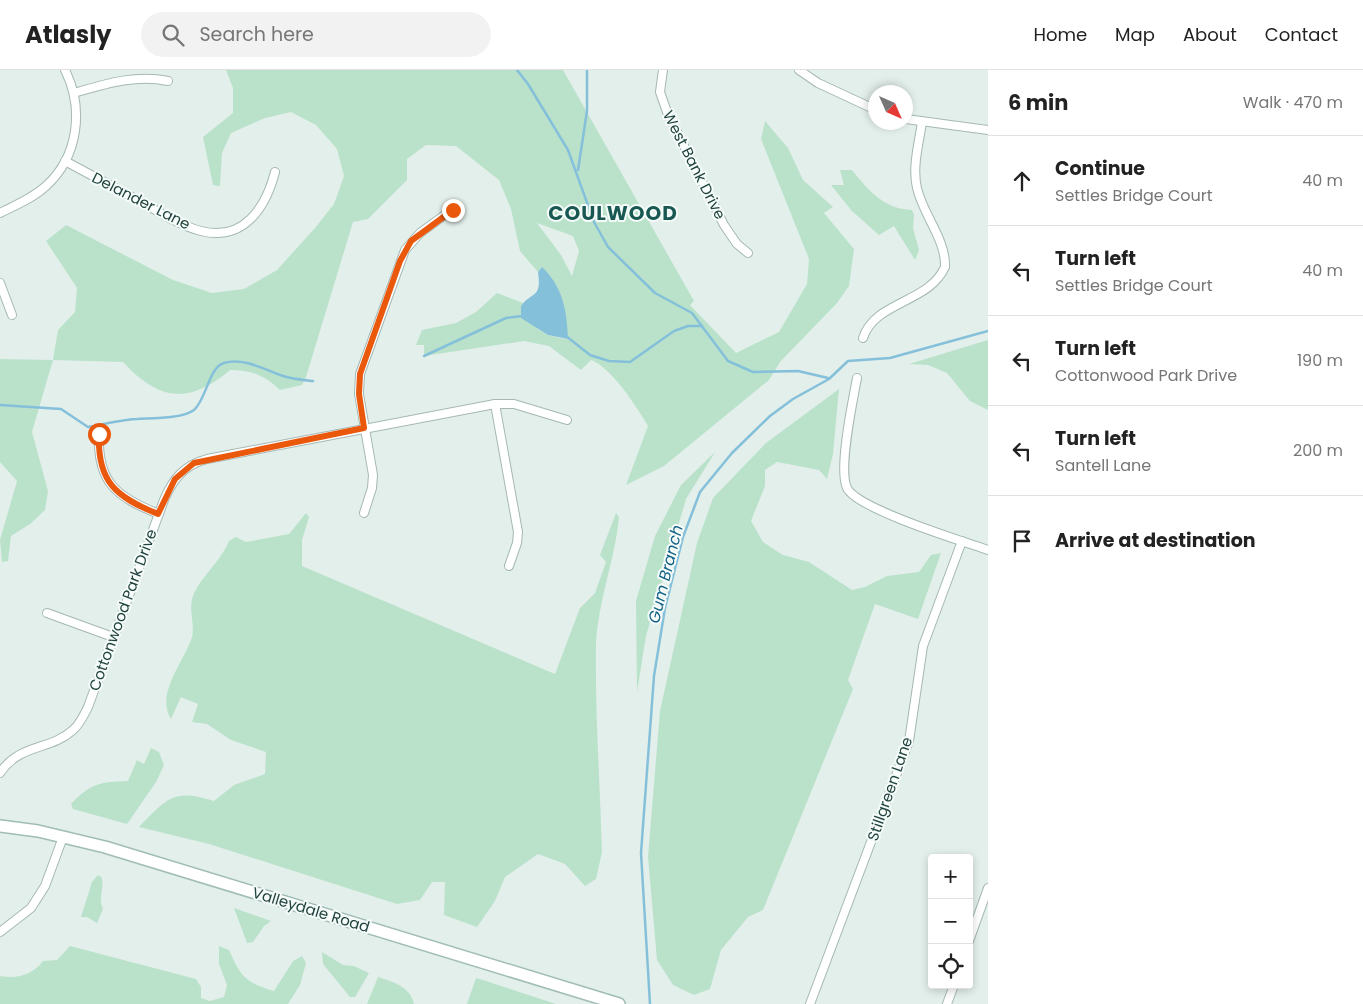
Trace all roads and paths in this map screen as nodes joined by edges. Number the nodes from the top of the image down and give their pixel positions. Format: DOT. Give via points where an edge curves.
graph roads {
  1 [pos="65,70"];
  2 [pos="663,70"];
  3 [pos="800,70"];
  4 [pos="168,81"];
  5 [pos="74,93"];
  6 [pos="868,106"];
  7 [pos="913,120"];
  8 [pos="922,122"];
  9 [pos="988,130"];
  10 [pos="65,161"];
  11 [pos="275,172"];
  12 [pos="453,210"];
  13 [pos="0,213"];
  14 [pos="748,253"];
  15 [pos="0,283"];
  16 [pos="12,315"];
  17 [pos="863,338"];
  18 [pos="856,378"];
  19 [pos="495,404"];
  20 [pos="567,420"];
  21 [pos="364,428"];
  22 [pos="99,434"];
  23 [pos="364,513"];
  24 [pos="158,514"];
  25 [pos="962,541"];
  26 [pos="988,550"];
  27 [pos="509,566"];
  28 [pos="47,613"];
  29 [pos="114,637"];
  30 [pos="0,773"];
  31 [pos="0,826"];
  32 [pos="63,837"];
  33 [pos="988,888"];
  34 [pos="973,931"];
  35 [pos="0,932"];
  36 [pos="953,989"];
  37 [pos="619,1004"];
  38 [pos="810,1004"];
  39 [pos="947,1004"];
  1 -- 5 [label="street"];
  2 -- 14 [label="street, West Bank Drive" via="660,92 667,112 724,224 737,244"];
  3 -- 6 [label="street" via="818,83"];
  4 -- 5 [label="street" via="137,78"];
  5 -- 10 [label="street" via="77,117"];
  7 -- 8 [label="street"];
  8 -- 9 [label="street"];
  8 -- 17 [label="street" via="917,187 941,247 945,267 929,289 879,317 865,330"];
  10 -- 11 [label="street, Delander Lane" via="172,219 211,233 234,230 256,216 270,190"];
  10 -- 13 [label="street" via="38,193"];
  12 -- 21 [label="street" via="411,241 400,261 360,374"];
  15 -- 16 [label="street"];
  18 -- 25 [label="street" via="845,456 847,488 856,499 870,506"];
  19 -- 20 [label="street, Cottonwood Park Drive" via="514,404"];
  19 -- 21 [label="street, Cottonwood Park Drive"];
  19 -- 27 [label="street" via="518,532"];
  21 -- 23 [label="street" via="373,483"];
  21 -- 24 [label="street, Cottonwood Park Drive" via="194,463 175,479"];
  22 -- 24 [label="street" via="99,455 113,488 133,504"];
  24 -- 29 [label="street, Cottonwood Park Drive"];
  25 -- 26 [label="street"];
  25 -- 38 [label="street, Stillgreen Lane" via="921,652 909,741"];
  28 -- 29 [label="street"];
  29 -- 30 [label="street, Cottonwood Park Drive" via="80,723 58,740 18,754"];
  31 -- 32 [label="street, Valleydale Road"];
  32 -- 35 [label="street" via="45,886 31,908"];
  32 -- 37 [label="street, Valleydale Road" via="105,847"];
  33 -- 34 [label="street"];
  36 -- 39 [label="street"];
}
